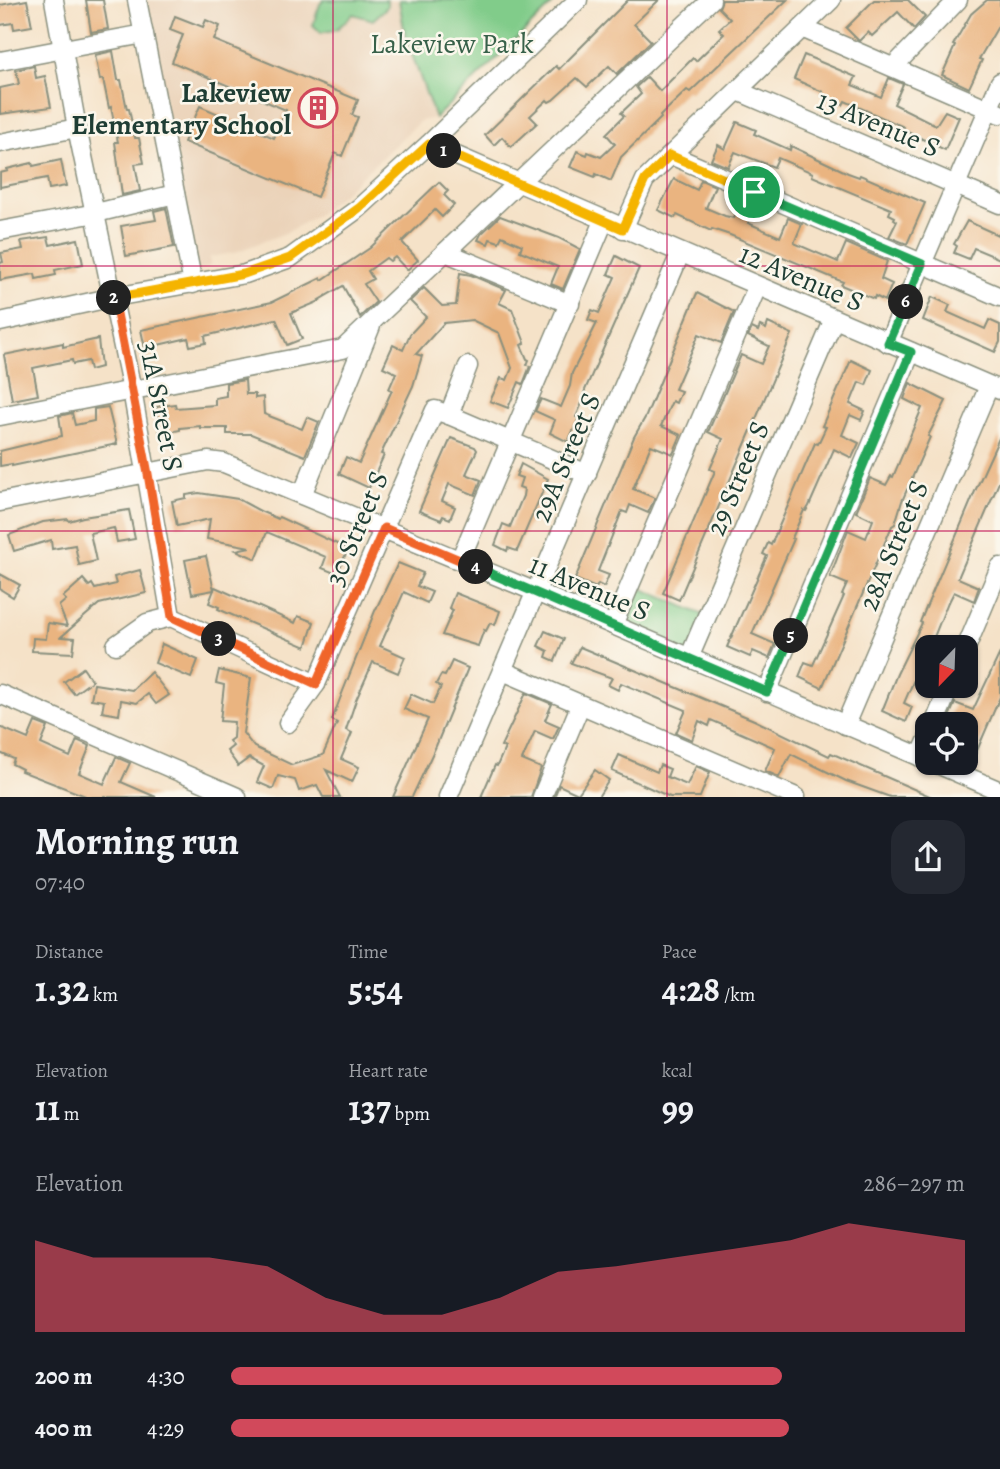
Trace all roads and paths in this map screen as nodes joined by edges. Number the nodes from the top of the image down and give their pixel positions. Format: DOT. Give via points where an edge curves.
graph roads {
  1 [pos="54,0"];
  2 [pos="137,0"];
  3 [pos="578,0"];
  4 [pos="711,0"];
  5 [pos="831,0"];
  6 [pos="958,0"];
  7 [pos="802,28"];
  8 [pos="144,34"];
  9 [pos="62,48"];
  10 [pos="0,61"];
  11 [pos="894,66"];
  12 [pos="1000,82"];
  13 [pos="738,91"];
  14 [pos="994,111"];
  15 [pos="77,128"];
  16 [pos="0,143"];
  17 [pos="429,144"];
  18 [pos="670,155"];
  19 [pos="519,184"];
  20 [pos="955,184"];
  21 [pos="175,194"];
  22 [pos="1000,204"];
  23 [pos="96,212"];
  24 [pos="604,221"];
  25 [pos="623,229"];
  26 [pos="0,231"];
  27 [pos="445,252"];
  28 [pos="680,254"];
  29 [pos="922,264"];
  30 [pos="194,284"];
  31 [pos="757,287"];
  32 [pos="114,298"];
  33 [pos="1000,298"];
  34 [pos="570,304"];
  35 [pos="374,320"];
  36 [pos="834,320"];
  37 [pos="0,321"];
  38 [pos="888,343"];
  39 [pos="326,352"];
  40 [pos="911,352"];
  41 [pos="355,365"];
  42 [pos="468,366"];
  43 [pos="995,388"];
  44 [pos="132,390"];
  45 [pos="449,415"];
  46 [pos="0,416"];
  47 [pos="512,442"];
  48 [pos="148,474"];
  49 [pos="587,474"];
  50 [pos="302,495"];
  51 [pos="0,502"];
  52 [pos="384,528"];
  53 [pos="460,560"];
  54 [pos="1000,567"];
  55 [pos="536,592"];
  56 [pos="172,617"];
  57 [pos="613,625"];
  58 [pos="971,635"];
  59 [pos="116,645"];
  60 [pos="689,657"];
  61 [pos="503,671"];
  62 [pos="316,684"];
  63 [pos="767,692"];
  64 [pos="0,694"];
  65 [pos="580,706"];
  66 [pos="288,723"];
  67 [pos="845,725"];
  68 [pos="915,755"];
  69 [pos="963,775"];
  70 [pos="997,789"];
  71 [pos="237,797"];
  72 [pos="448,797"];
  73 [pos="541,797"];
  74 [pos="796,797"];
  1 -- 9 [label="street, 31A Street S"];
  2 -- 8 [label="street"];
  3 -- 17 [label="street"];
  4 -- 19 [label="street"];
  5 -- 7 [label="street"];
  6 -- 11 [label="street"];
  7 -- 11 [label="street"];
  7 -- 13 [label="street"];
  8 -- 9 [label="street"];
  8 -- 21 [label="street"];
  9 -- 10 [label="street"];
  9 -- 15 [label="street, 31A Street S"];
  11 -- 14 [label="street"];
  12 -- 14 [label="street"];
  13 -- 18 [label="street"];
  13 -- 20 [label="street, 13 Avenue S"];
  14 -- 20 [label="street"];
  15 -- 16 [label="street"];
  15 -- 23 [label="street, 31A Street S"];
  17 -- 19 [label="street, 12 Avenue S"];
  17 -- 30 [label="street" via="359,208 290,258"];
  18 -- 25 [label="street" via="645,180"];
  18 -- 29 [label="street"];
  19 -- 24 [label="street, 12 Avenue S"];
  19 -- 27 [label="street"];
  20 -- 22 [label="street, 13 Avenue S"];
  20 -- 29 [label="street"];
  21 -- 23 [label="street"];
  21 -- 30 [label="street"];
  23 -- 26 [label="street"];
  23 -- 32 [label="street, 31A Street S"];
  24 -- 25 [label="street, 12 Avenue S"];
  24 -- 34 [label="street"];
  25 -- 28 [label="street, 12 Avenue S"];
  27 -- 34 [label="street"];
  27 -- 35 [label="street"];
  28 -- 31 [label="street, 12 Avenue S"];
  28 -- 49 [label="street, 29A Street S"];
  29 -- 33 [label="street"];
  29 -- 38 [label="street"];
  30 -- 32 [label="street"];
  31 -- 36 [label="street, 12 Avenue S"];
  31 -- 57 [label="street"];
  32 -- 37 [label="street"];
  32 -- 44 [label="street, 31A Street S"];
  34 -- 47 [label="street"];
  35 -- 39 [label="street" via="343,349"];
  35 -- 41 [label="street"];
  36 -- 38 [label="street, 12 Avenue S"];
  36 -- 60 [label="street, 29 Street S"];
  38 -- 40 [label="street, 12 Avenue S"];
  39 -- 41 [label="street"];
  39 -- 44 [label="street"];
  40 -- 43 [label="street, 12 Avenue S"];
  40 -- 63 [label="street"];
  41 -- 50 [label="street"];
  42 -- 45 [label="street"];
  43 -- 67 [label="street, 28A Street S"];
  44 -- 46 [label="street"];
  44 -- 48 [label="street, 31A Street S"];
  45 -- 47 [label="street"];
  45 -- 52 [label="street, 30 Street S" via="435,410"];
  47 -- 49 [label="street"];
  47 -- 53 [label="street"];
  48 -- 50 [label="street, 11 Avenue S" via="208,461 224,463"];
  48 -- 51 [label="street, 11 Avenue S"];
  48 -- 56 [label="street, 31A Street S"];
  49 -- 55 [label="street, 29A Street S"];
  50 -- 52 [label="street, 11 Avenue S"];
  52 -- 53 [label="street, 11 Avenue S"];
  52 -- 62 [label="street, 30 Street S"];
  53 -- 55 [label="street, 11 Avenue S"];
  54 -- 58 [label="street"];
  55 -- 57 [label="street, 11 Avenue S"];
  55 -- 61 [label="street, 29A Street S"];
  56 -- 59 [label="street" via="147,623"];
  56 -- 62 [label="street"];
  57 -- 60 [label="street, 11 Avenue S"];
  60 -- 63 [label="street, 11 Avenue S"];
  61 -- 65 [label="street"];
  61 -- 72 [label="street, 29A Street S"];
  62 -- 66 [label="street, 30 Street S"];
  63 -- 67 [label="street, 11 Avenue S"];
  64 -- 71 [label="street"];
  65 -- 73 [label="street"];
  65 -- 74 [label="street"];
  67 -- 68 [label="street, 11 Avenue S"];
  69 -- 70 [label="street, 11 Avenue S"];
}
